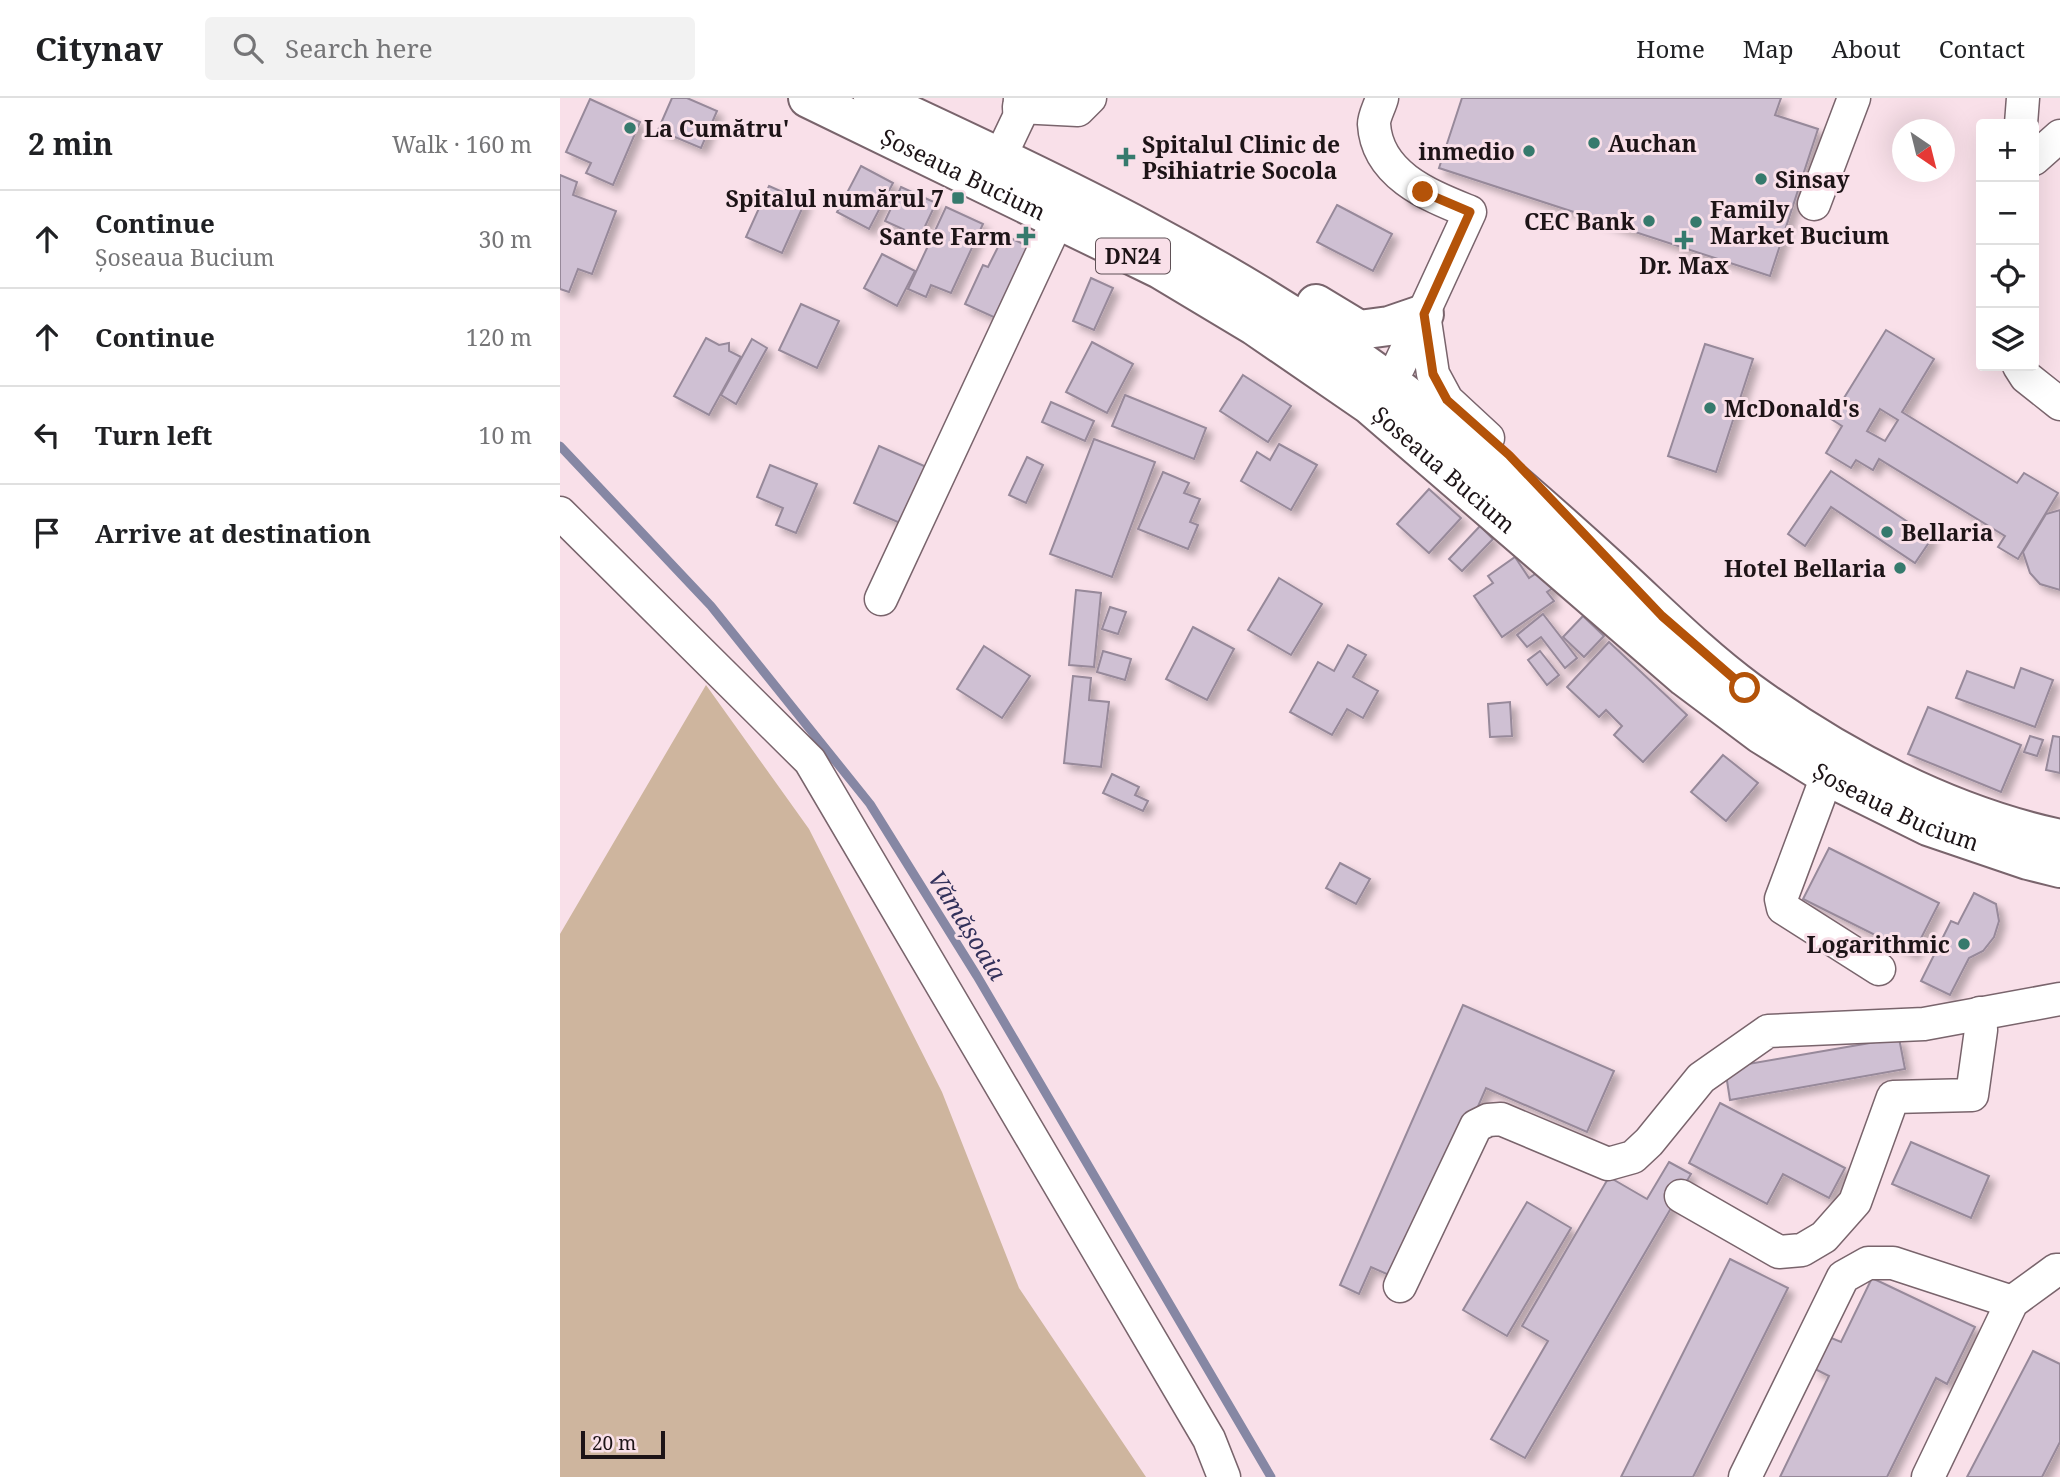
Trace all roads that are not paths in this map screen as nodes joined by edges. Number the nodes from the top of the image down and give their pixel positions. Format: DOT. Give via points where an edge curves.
graph roads {
  1 [pos="808,98"];
  2 [pos="873,98"];
  3 [pos="1090,98"];
  4 [pos="1382,98"];
  5 [pos="1854,98"];
  6 [pos="2023,98"];
  7 [pos="1019,103"];
  8 [pos="2021,119"];
  9 [pos="2060,136"];
  10 [pos="2039,155"];
  11 [pos="994,171"];
  12 [pos="1814,204"];
  13 [pos="1058,219"];
  14 [pos="1235,278"];
  15 [pos="1424,314"];
  16 [pos="2022,371"];
  17 [pos="1379,393"];
  18 [pos="2060,404"];
  19 [pos="560,513"];
  20 [pos="881,599"];
  21 [pos="1662,616"];
  22 [pos="1836,764"];
  23 [pos="2060,839"];
  24 [pos="2060,868"];
  25 [pos="1879,970"];
  26 [pos="2060,999"];
  27 [pos="1980,1013"];
  28 [pos="1681,1196"];
  29 [pos="2059,1263"];
  30 [pos="1400,1286"];
  31 [pos="2012,1302"];
  32 [pos="1224,1477"];
  33 [pos="1745,1477"];
  34 [pos="1928,1477"];
  1 -- 11 [label="main road, Șoseaua Bucium / DN24"];
  2 -- 11 [label="main road, Șoseaua Bucium / DN24"];
  3 -- 7 [label="street" via="1078,110"];
  4 -- 15 [label="street" via="1374,123 1381,147 1399,175 1423,192 1470,212"];
  5 -- 12 [label="street"];
  6 -- 8 [label="street"];
  7 -- 11 [label="street" via="1019,117"];
  9 -- 10 [label="street"];
  11 -- 13 [label="main road, Șoseaua Bucium / DN24"];
  11 -- 14 [label="main road, Șoseaua Bucium / DN24" via="1122,216"];
  13 -- 17 [label="main road, Șoseaua Bucium / DN24" via="1160,269 1255,327"];
  13 -- 20 [label="street"];
  14 -- 15 [label="main road" via="1276,279 1359,330"];
  14 -- 17 [label="main road, Șoseaua Bucium / DN24"];
  15 -- 17 [label="street" via="1399,366"];
  15 -- 21 [label="street" via="1433,374 1447,400 1509,455"];
  16 -- 18 [label="street"];
  17 -- 21 [label="main road, Șoseaua Bucium / DN24" via="1464,442"];
  17 -- 22 [label="main road, Șoseaua Bucium / DN24" via="1685,677 1760,734"];
  19 -- 32 [label="street" via="810,761 1209,1439"];
  21 -- 22 [label="main road, Șoseaua Bucium / DN24"];
  22 -- 23 [label="main road, Șoseaua Bucium / DN24"];
  22 -- 24 [label="main road, Șoseaua Bucium / DN24" via="1928,826"];
  22 -- 25 [label="street" via="1781,899 1787,914"];
  26 -- 27 [label="street"];
  27 -- 28 [label="street" via="1972,1095 1893,1097 1855,1202 1824,1237 1802,1250 1779,1252"];
  27 -- 30 [label="street" via="1924,1024 1768,1031 1701,1078 1633,1157 1608,1164 1501,1119 1488,1120 1476,1126"];
  29 -- 31 [label="street"];
  31 -- 33 [label="street" via="1893,1263 1868,1263 1843,1277"];
  31 -- 34 [label="street"];
}
